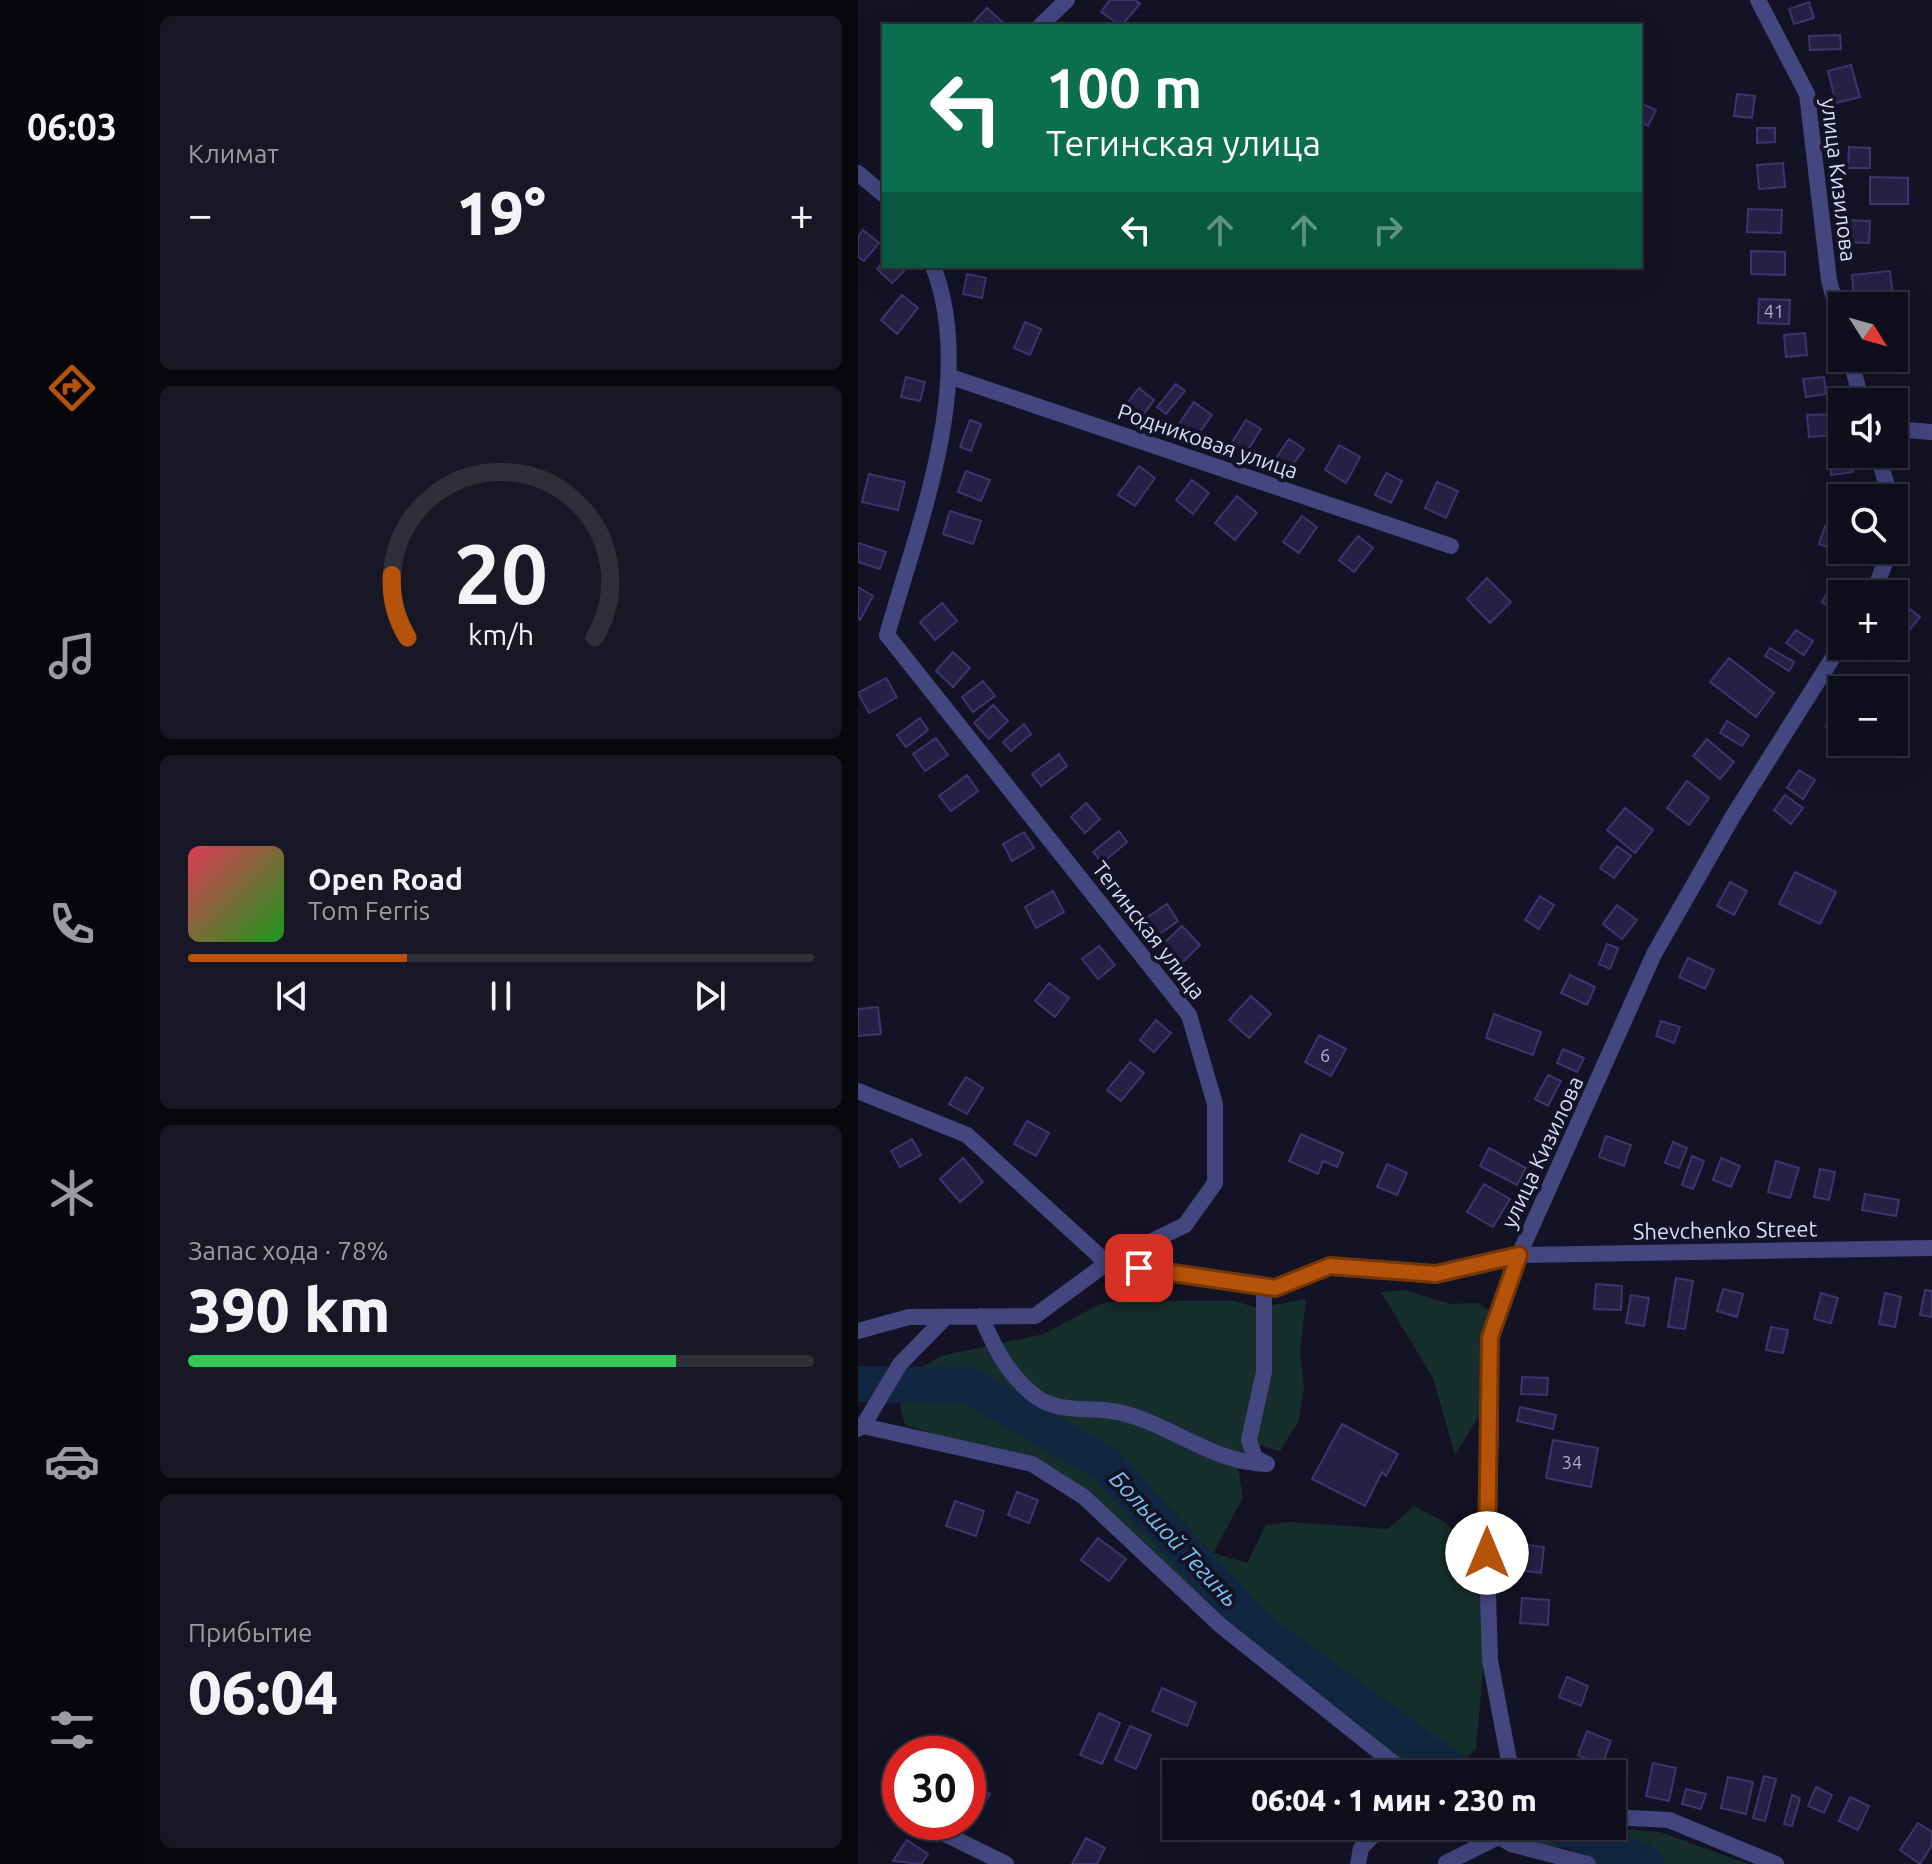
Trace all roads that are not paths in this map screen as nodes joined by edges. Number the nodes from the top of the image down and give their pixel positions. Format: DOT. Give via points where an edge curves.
graph roads {
  1 [pos="1067,0"];
  2 [pos="1758,0"];
  3 [pos="1042,24"];
  4 [pos="858,173"];
  5 [pos="881,184"];
  6 [pos="934,268"];
  7 [pos="1832,292"];
  8 [pos="951,377"];
  9 [pos="1908,430"];
  10 [pos="1932,432"];
  11 [pos="1451,546"];
  12 [pos="1831,660"];
  13 [pos="858,1091"];
  14 [pos="1932,1248"];
  15 [pos="1519,1255"];
  16 [pos="1107,1263"];
  17 [pos="1264,1286"];
  18 [pos="981,1316"];
  19 [pos="946,1317"];
  20 [pos="858,1331"];
  21 [pos="861,1427"];
  22 [pos="1389,1760"];
  23 [pos="1509,1760"];
  24 [pos="1626,1818"];
  25 [pos="957,1840"];
  26 [pos="1369,1840"];
  27 [pos="1492,1840"];
  28 [pos="1503,1840"];
  29 [pos="1006,1864"];
  30 [pos="1358,1864"];
  31 [pos="1431,1864"];
  32 [pos="1447,1864"];
  33 [pos="1588,1864"];
  34 [pos="1776,1864"];
  1 -- 3 [label="street"];
  2 -- 7 [label="street, улица Кизилова" via="1807,94"];
  4 -- 5 [label="street"];
  6 -- 8 [label="street, Тегинская улица" via="946,299"];
  8 -- 11 [label="street, Родниковая улица"];
  8 -- 16 [label="street, Тегинская улица" via="927,496 887,635 1189,1015 1215,1104 1215,1183 1185,1225"];
  9 -- 10 [label="street"];
  12 -- 15 [label="street, улица Кизилова" via="1654,954"];
  13 -- 16 [label="street" via="967,1135"];
  14 -- 15 [label="street, Shevchenko Street"];
  15 -- 17 [label="street" via="1436,1274 1330,1266 1275,1288"];
  15 -- 23 [label="street, улица Кизилова" via="1490,1337 1486,1527 1490,1660"];
  16 -- 17 [label="street"];
  16 -- 18 [label="street" via="1035,1316"];
  17 -- 18 [label="street" via="1264,1372 1249,1440 1255,1458 1267,1464 1208,1451 1113,1411 1068,1408 1038,1399 1006,1365"];
  18 -- 19 [label="street"];
  19 -- 20 [label="street" via="909,1317"];
  19 -- 21 [label="street" via="900,1364"];
  21 -- 22 [label="street" via="1032,1464 1084,1497 1220,1625"];
  24 -- 34 [label="street" via="1669,1820"];
  25 -- 29 [label="street"];
  26 -- 30 [label="street"];
  27 -- 32 [label="street"];
  28 -- 33 [label="street"];
  31 -- 32 [label="street"];
}
